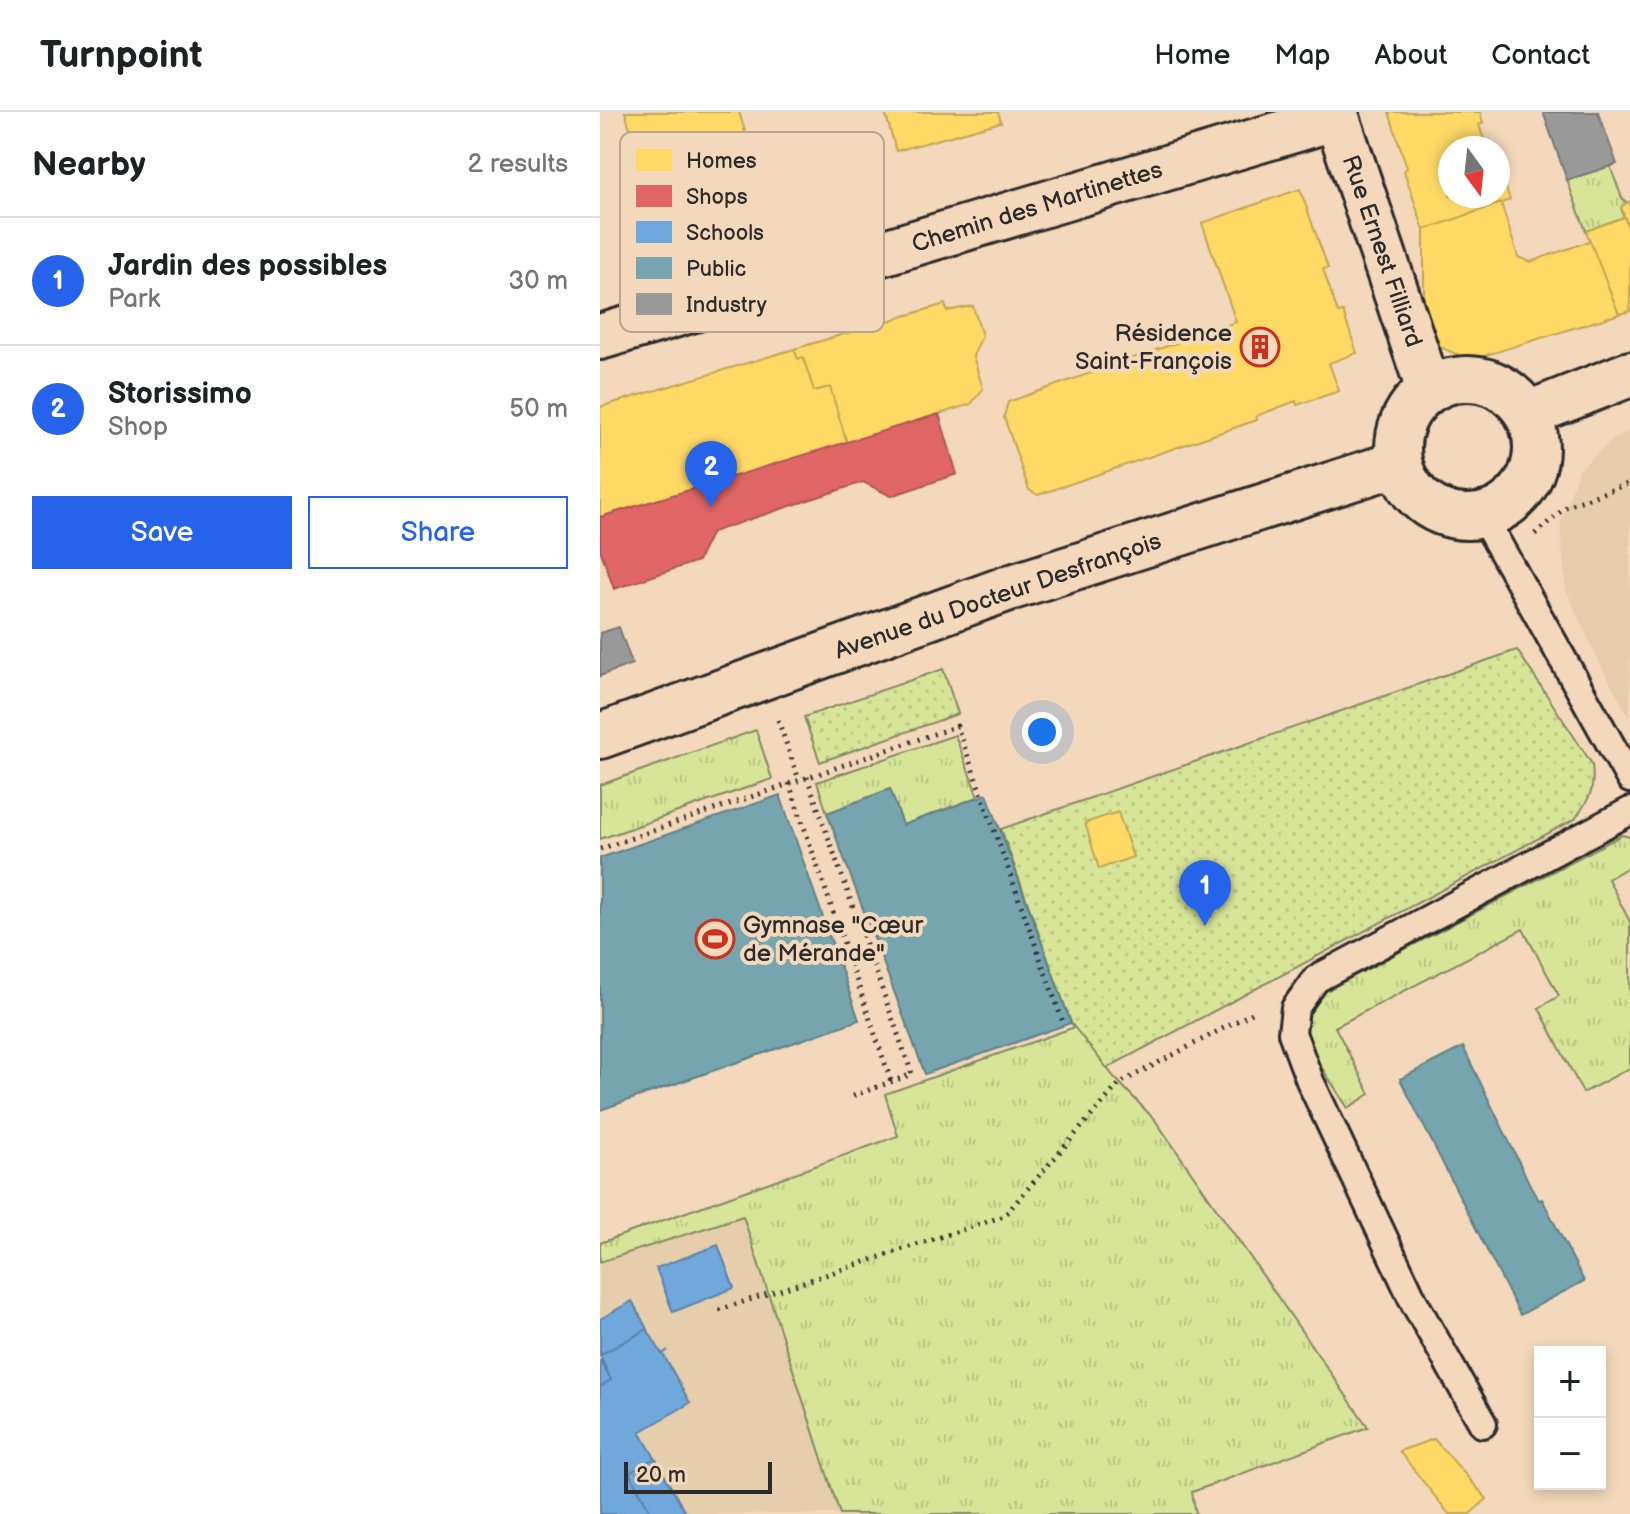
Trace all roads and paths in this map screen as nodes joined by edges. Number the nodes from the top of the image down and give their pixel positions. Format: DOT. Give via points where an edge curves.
graph roads {
  1 [pos="1336,115"];
  2 [pos="884,251"];
  3 [pos="620,331"];
  4 [pos="600,337"];
  5 [pos="1630,374"];
  6 [pos="1429,390"];
  7 [pos="1528,414"];
  8 [pos="1399,463"];
  9 [pos="1630,483"];
  10 [pos="1483,517"];
  11 [pos="1507,559"];
  12 [pos="763,677"];
  13 [pos="600,736"];
  14 [pos="807,777"];
  15 [pos="1630,779"];
  16 [pos="799,780"];
  17 [pos="789,783"];
  18 [pos="1630,811"];
  19 [pos="600,849"];
  20 [pos="1316,979"];
  21 [pos="1064,1025"];
  22 [pos="891,1082"];
  23 [pos="853,1096"];
  24 [pos="719,1310"];
  25 [pos="1483,1424"];
  1 -- 2 [label="main road, Chemin des Martinettes"];
  1 -- 6 [label="main road, Rue Ernest Filliard"];
  3 -- 4 [label="main road, Chemin des Martinettes"];
  5 -- 7 [label="main road"];
  6 -- 7 [label="main road" via="1462,378 1479,379 1503,388"];
  6 -- 8 [label="main road" via="1404,418"];
  7 -- 10 [label="main road" via="1537,441 1535,467 1519,496"];
  8 -- 10 [label="main road" via="1409,488 1423,502 1446,515"];
  8 -- 12 [label="main road, Avenue du Docteur Desfrançois" via="1006,589"];
  9 -- 11 [label="path" via="1567,506"];
  10 -- 11 [label="lane"];
  11 -- 15 [label="lane"];
  12 -- 13 [label="main road, Avenue du Docteur Desfrançois"];
  12 -- 16 [label="path"];
  14 -- 16 [label="path"];
  14 -- 21 [label="path" via="959,725"];
  14 -- 22 [label="path" via="912,1074"];
  16 -- 17 [label="path"];
  17 -- 19 [label="path"];
  17 -- 22 [label="path"];
  18 -- 20 [label="lane"];
  20 -- 24 [label="path" via="1120,1083 1004,1216"];
  20 -- 25 [label="lane" via="1295,1008 1292,1033 1310,1081 1414,1302"];
  22 -- 23 [label="path"];
}
